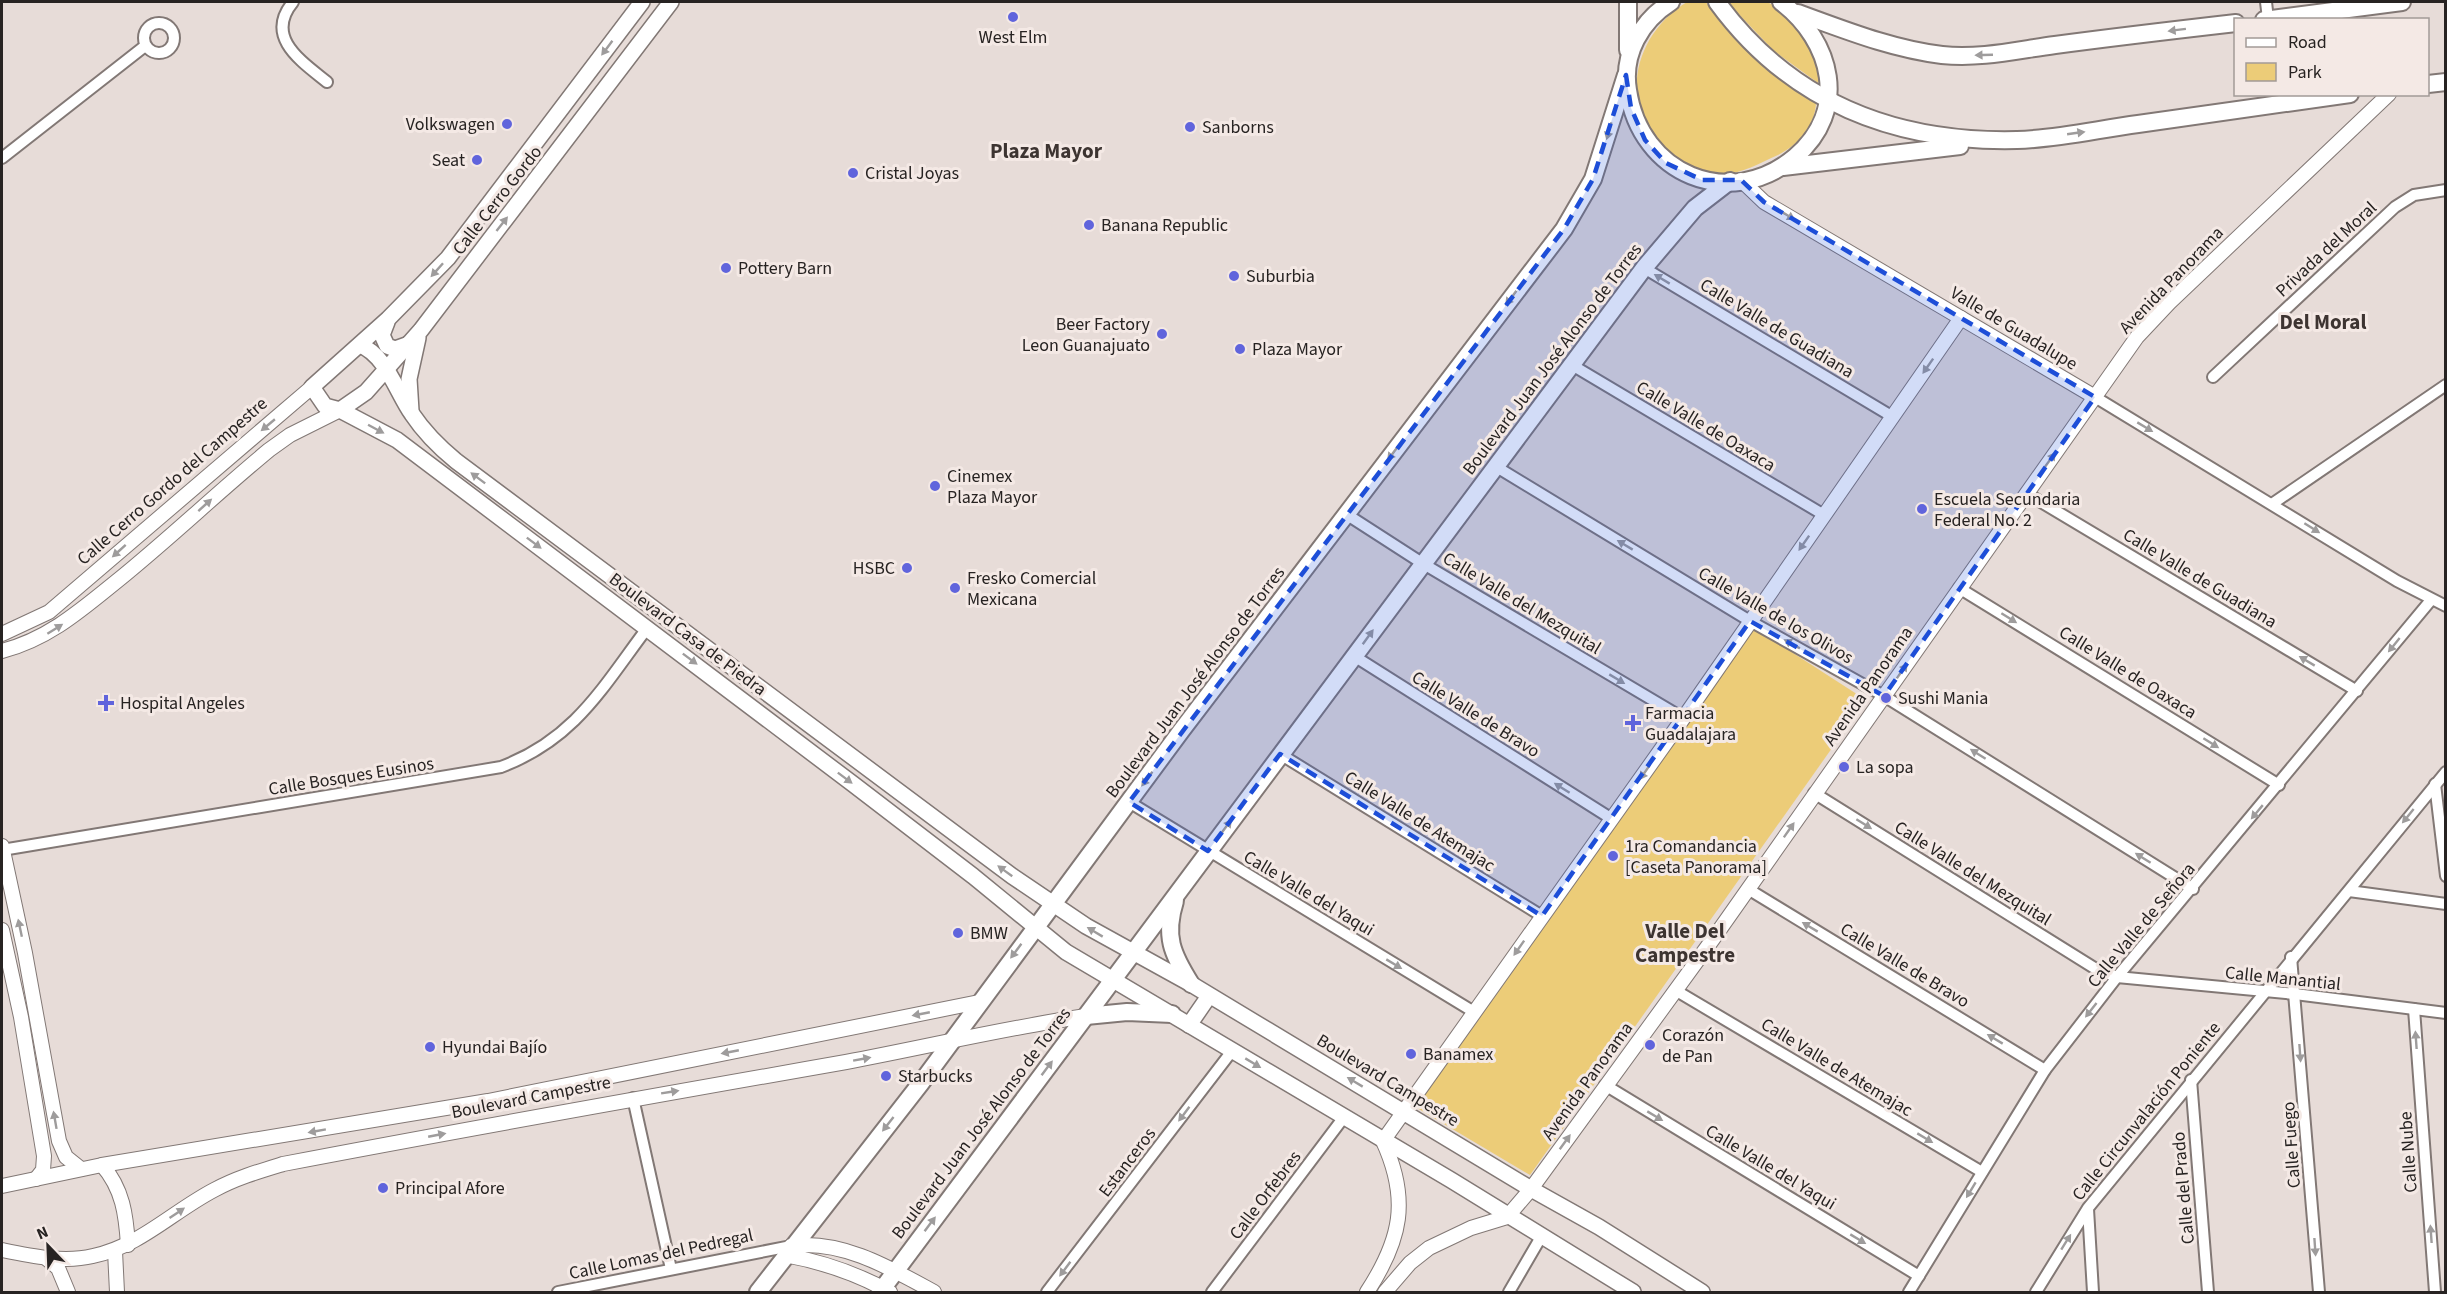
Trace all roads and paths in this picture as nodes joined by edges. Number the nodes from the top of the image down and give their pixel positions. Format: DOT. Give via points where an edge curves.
graph roads {
  1 [pos="293,2"];
  2 [pos="642,2"];
  3 [pos="671,2"];
  4 [pos="1628,2"];
  5 [pos="1671,2"];
  6 [pos="1716,2"];
  7 [pos="2266,2"];
  8 [pos="2402,2"];
  9 [pos="1787,7"];
  10 [pos="2266,18"];
  11 [pos="2274,18"];
  12 [pos="2234,23"];
  13 [pos="145,46"];
  14 [pos="1627,69"];
  15 [pos="327,82"];
  16 [pos="2445,82"];
  17 [pos="2429,84"];
  18 [pos="2336,96"];
  19 [pos="2387,96"];
  20 [pos="1827,100"];
  21 [pos="2018,140"];
  22 [pos="2,158"];
  23 [pos="1776,168"];
  24 [pos="1735,181"];
  25 [pos="2445,190"];
  26 [pos="1644,268"];
  27 [pos="1961,318"];
  28 [pos="388,319"];
  29 [pos="421,330"];
  30 [pos="408,344"];
  31 [pos="360,345"];
  32 [pos="1572,365"];
  33 [pos="385,370"];
  34 [pos="2213,377"];
  35 [pos="2445,385"];
  36 [pos="312,387"];
  37 [pos="2095,397"];
  38 [pos="340,410"];
  39 [pos="412,414"];
  40 [pos="1893,417"];
  41 [pos="1495,466"];
  42 [pos="2026,492"];
  43 [pos="2272,504"];
  44 [pos="1346,514"];
  45 [pos="1824,515"];
  46 [pos="1422,563"];
  47 [pos="1959,588"];
  48 [pos="2431,600"];
  49 [pos="2445,606"];
  50 [pos="1750,621"];
  51 [pos="648,627"];
  52 [pos="6,631"];
  53 [pos="2,651"];
  54 [pos="1354,656"];
  55 [pos="2357,691"];
  56 [pos="1884,696"];
  57 [pos="795,715"];
  58 [pos="1683,718"];
  59 [pos="782,729"];
  60 [pos="1280,754"];
  61 [pos="2445,771"];
  62 [pos="2435,784"];
  63 [pos="2279,785"];
  64 [pos="1814,793"];
  65 [pos="1129,802"];
  66 [pos="1612,819"];
  67 [pos="2,848"];
  68 [pos="1208,851"];
  69 [pos="2445,876"];
  70 [pos="1179,889"];
  71 [pos="1748,889"];
  72 [pos="2193,889"];
  73 [pos="2349,891"];
  74 [pos="1053,903"];
  75 [pos="2445,904"];
  76 [pos="1542,916"];
  77 [pos="1035,927"];
  78 [pos="2,930"];
  79 [pos="1132,954"];
  80 [pos="2291,957"];
  81 [pos="2117,977"];
  82 [pos="1113,978"];
  83 [pos="1191,984"];
  84 [pos="1676,990"];
  85 [pos="2263,992"];
  86 [pos="2295,994"];
  87 [pos="1209,996"];
  88 [pos="978,1002"];
  89 [pos="2414,1010"];
  90 [pos="1474,1012"];
  91 [pos="2445,1013"];
  92 [pos="1172,1014"];
  93 [pos="1086,1016"];
  94 [pos="1189,1024"];
  95 [pos="948,1043"];
  96 [pos="1232,1051"];
  97 [pos="2045,1070"];
  98 [pos="2191,1080"];
  99 [pos="1605,1085"];
  100 [pos="633,1098"];
  101 [pos="1405,1112"];
  102 [pos="1344,1117"];
  103 [pos="375,1121"];
  104 [pos="1383,1142"];
  105 [pos="379,1146"];
  106 [pos="102,1165"];
  107 [pos="81,1169"];
  108 [pos="1982,1172"];
  109 [pos="36,1179"];
  110 [pos="2,1186"];
  111 [pos="1531,1189"];
  112 [pos="2088,1208"];
  113 [pos="1507,1217"];
  114 [pos="1541,1237"];
  115 [pos="122,1248"];
  116 [pos="2,1250"];
  117 [pos="782,1250"];
  118 [pos="46,1257"];
  119 [pos="876,1262"];
  120 [pos="671,1269"];
  121 [pos="895,1271"];
  122 [pos="1919,1276"];
  123 [pos="866,1279"];
  124 [pos="884,1291"];
  125 [pos="68,1293"];
  126 [pos="117,1293"];
  127 [pos="558,1293"];
  128 [pos="758,1293"];
  129 [pos="934,1293"];
  130 [pos="1047,1293"];
  131 [pos="1212,1293"];
  132 [pos="1367,1293"];
  133 [pos="1385,1293"];
  134 [pos="1509,1293"];
  135 [pos="1633,1293"];
  136 [pos="1702,1293"];
  137 [pos="1909,1293"];
  138 [pos="2036,1293"];
  139 [pos="2093,1293"];
  140 [pos="2208,1293"];
  141 [pos="2319,1293"];
  142 [pos="2435,1293"];
  1 -- 15 [label="street" via="284,14 283,35 304,64"];
  2 -- 28 [label="main road, Calle Cerro Gordo, one-way" via="447,258"];
  29 -- 3 [label="main road, Calle Cerro Gordo, one-way"];
  4 -- 14 [label="main road"];
  5 -- 14 [label="main road" via="1634,42"];
  6 -- 20 [label="main road" via="1765,56"];
  7 -- 10 [label="street"];
  8 -- 11 [label="main road"];
  12 -- 9 [label="main road, one-way" via="1969,56 1886,44"];
  9 -- 20 [label="main road" via="1811,30 1822,52 1830,81"];
  13 -- 22 [label="street"];
  14 -- 24 [label="main road" via="1631,108 1654,152 1666,163 1696,178"];
  14 -- 44 [label="main road, Boulevard Juan José Alonso de Torres, one-way" via="1603,150 1581,202"];
  16 -- 17 [label="main road"];
  21 -- 18 [label="main road, one-way"];
  19 -- 37 [label="street, Avenida Panorama" via="2152,320"];
  20 -- 21 [label="main road" via="1865,118 1907,131"];
  20 -- 23 [label="main road" via="1820,122 1804,148"];
  21 -- 23 [label="main road"];
  23 -- 24 [label="main road"];
  24 -- 26 [label="main road, Boulevard Juan José Alonso de Torres" via="1689,214"];
  24 -- 27 [label="street, Valle de Guadalupe, one-way"];
  25 -- 34 [label="street, Privada del Moral" via="2414,195 2394,207"];
  26 -- 32 [label="main road, Boulevard Juan José Alonso de Torres"];
  40 -- 26 [label="street, Calle Valle de Guadiana, one-way"];
  27 -- 37 [label="street, Valle de Guadalupe"];
  27 -- 40 [label="street, one-way"];
  28 -- 30 [label="main road" via="382,331 387,346 395,349"];
  28 -- 31 [label="main road, Calle Cerro Gordo"];
  29 -- 30 [label="main road, Calle Cerro Gordo"];
  29 -- 39 [label="main road" via="410,367"];
  30 -- 33 [label="main road, Calle Cerro Gordo"];
  31 -- 33 [label="main road, Boulevard Casa de Piedra" via="375,354"];
  31 -- 36 [label="main road, Calle Cerro Gordo del Campestre"];
  32 -- 41 [label="main road, Boulevard Juan José Alonso de Torres"];
  32 -- 45 [label="street, Calle Valle de Oaxaca"];
  33 -- 38 [label="main road, Calle Cerro Gordo" via="366,392"];
  33 -- 39 [label="main road, Boulevard Casa de Piedra"];
  35 -- 43 [label="street"];
  36 -- 38 [label="main road, Boulevard Casa de Piedra" via="321,403"];
  36 -- 52 [label="street, Calle Cerro Gordo del Campestre, one-way" via="71,595 49,612"];
  42 -- 37 [label="street, Avenida Panorama, one-way"];
  37 -- 43 [label="street, Valle de Guadalupe, one-way"];
  38 -- 51 [label="main road, Boulevard Casa de Piedra, one-way" via="397,440"];
  53 -- 38 [label="street, one-way" via="61,627 269,450 300,429"];
  57 -- 39 [label="main road, Boulevard Casa de Piedra, one-way" via="456,461 432,440"];
  40 -- 45 [label="street"];
  41 -- 46 [label="main road, Boulevard Juan José Alonso de Torres"];
  50 -- 41 [label="street, Calle Valle de los Olivos, one-way"];
  42 -- 47 [label="street, Avenida Panorama"];
  55 -- 42 [label="street, Calle Valle de Guadiana, one-way"];
  43 -- 48 [label="street, Valle de Guadalupe, one-way"];
  44 -- 46 [label="street, Calle Valle del Mezquital"];
  44 -- 65 [label="main road, Boulevard Juan José Alonso de Torres, one-way"];
  45 -- 50 [label="street, one-way"];
  54 -- 46 [label="main road, Boulevard Juan José Alonso de Torres, one-way"];
  46 -- 58 [label="street, Calle Valle del Mezquital, one-way"];
  56 -- 47 [label="street, Avenida Panorama, one-way"];
  47 -- 63 [label="street, Calle Valle de Oaxaca, one-way"];
  48 -- 49 [label="street, Valle de Guadalupe"];
  48 -- 55 [label="street, Calle Valle de Señora, one-way"];
  56 -- 50 [label="street, Calle Valle de los Olivos, one-way"];
  50 -- 58 [label="street"];
  51 -- 59 [label="main road, Boulevard Casa de Piedra, one-way"];
  51 -- 67 [label="street, Calle Bosques Eusinos" via="561,735 532,755 501,767"];
  54 -- 60 [label="main road, Boulevard Juan José Alonso de Torres"];
  66 -- 54 [label="street, Calle Valle de Bravo, one-way"];
  55 -- 63 [label="street, Calle Valle de Señora"];
  56 -- 64 [label="street, Avenida Panorama"];
  72 -- 56 [label="street, Calle Valle de los Olivos, one-way"];
  57 -- 59 [label="main road"];
  74 -- 57 [label="main road, Boulevard Casa de Piedra, one-way"];
  58 -- 66 [label="street, one-way"];
  59 -- 77 [label="main road, Boulevard Casa de Piedra, one-way"];
  68 -- 60 [label="main road, Boulevard Juan José Alonso de Torres, one-way"];
  60 -- 76 [label="street, Calle Valle de Atemajac"];
  61 -- 62 [label="street, Calle Circunvalación Poniente"];
  62 -- 69 [label="street"];
  62 -- 73 [label="street, Calle Circunvalación Poniente, one-way"];
  63 -- 72 [label="street, Calle Valle de Señora, one-way"];
  71 -- 64 [label="street, Avenida Panorama, one-way"];
  64 -- 81 [label="street, Calle Valle del Mezquital, one-way" via="2096,969"];
  65 -- 68 [label="street, Calle Valle del Yaqui"];
  65 -- 74 [label="main road, Boulevard Juan José Alonso de Torres"];
  66 -- 76 [label="street"];
  107 -- 67 [label="street, one-way" via="66,1157 59,1141"];
  68 -- 70 [label="main road, Boulevard Juan José Alonso de Torres"];
  68 -- 90 [label="street, Calle Valle del Yaqui, one-way"];
  70 -- 79 [label="main road, Boulevard Juan José Alonso de Torres"];
  70 -- 83 [label="main road" via="1169,935 1173,953"];
  71 -- 84 [label="street, Avenida Panorama"];
  97 -- 71 [label="street, Calle Valle de Bravo, one-way"];
  72 -- 81 [label="street, Calle Valle de Señora"];
  73 -- 75 [label="street"];
  73 -- 80 [label="street, Calle Circunvalación Poniente"];
  74 -- 77 [label="main road, Boulevard Juan José Alonso de Torres"];
  79 -- 74 [label="main road, Boulevard Campestre, one-way"];
  76 -- 90 [label="street, one-way"];
  77 -- 82 [label="main road" via="1066,952"];
  77 -- 88 [label="main road, Boulevard Juan José Alonso de Torres, one-way"];
  78 -- 109 [label="street" via="44,1156 43,1170"];
  79 -- 82 [label="main road, Boulevard Juan José Alonso de Torres"];
  79 -- 83 [label="main road, Boulevard Campestre"];
  80 -- 85 [label="street, Calle Circunvalación Poniente"];
  80 -- 86 [label="street"];
  81 -- 85 [label="street, Calle Manantial"];
  81 -- 97 [label="street, Calle Valle de Señora, one-way"];
  82 -- 92 [label="main road"];
  82 -- 93 [label="main road, Boulevard Juan José Alonso de Torres"];
  83 -- 87 [label="main road, Boulevard Campestre"];
  84 -- 99 [label="street, Avenida Panorama"];
  84 -- 108 [label="street, Calle Valle de Atemajac, one-way"];
  85 -- 86 [label="street, Calle Manantial"];
  85 -- 98 [label="street, Calle Circunvalación Poniente"];
  86 -- 89 [label="street, Calle Manantial"];
  86 -- 141 [label="street, Calle Fuego, one-way"];
  87 -- 94 [label="main road"];
  101 -- 87 [label="main road, Boulevard Campestre, one-way"];
  88 -- 95 [label="main road, Boulevard Juan José Alonso de Torres"];
  88 -- 103 [label="street, Boulevard Campestre, one-way"];
  89 -- 91 [label="street, Calle Manantial"];
  142 -- 89 [label="street, Calle Nube, one-way"];
  90 -- 101 [label="street"];
  92 -- 93 [label="main road" via="1127,1012"];
  92 -- 94 [label="main road"];
  93 -- 95 [label="street, Boulevard Campestre" via="1006,1028"];
  121 -- 93 [label="main road, Boulevard Juan José Alonso de Torres, one-way"];
  94 -- 96 [label="main road"];
  100 -- 95 [label="street, Boulevard Campestre, one-way"];
  95 -- 117 [label="main road, Boulevard Juan José Alonso de Torres, one-way" via="921,1083"];
  96 -- 102 [label="main road, one-way"];
  96 -- 130 [label="street, Estanceros, one-way"];
  97 -- 108 [label="street, Calle Valle de Señora"];
  98 -- 112 [label="street, Calle Circunvalación Poniente"];
  98 -- 140 [label="street, Calle del Prado"];
  111 -- 99 [label="street, Avenida Panorama, one-way"];
  99 -- 122 [label="street, Calle Valle del Yaqui, one-way"];
  105 -- 100 [label="street, Boulevard Campestre, one-way"];
  100 -- 120 [label="street"];
  101 -- 104 [label="street"];
  101 -- 111 [label="main road, Boulevard Campestre"];
  102 -- 104 [label="main road"];
  102 -- 131 [label="street, Calle Orfebres"];
  103 -- 105 [label="street"];
  103 -- 106 [label="street, Boulevard Campestre, one-way"];
  104 -- 113 [label="main road"];
  104 -- 132 [label="street" via="1396,1172 1399,1216 1393,1246"];
  115 -- 105 [label="street, Boulevard Campestre, one-way" via="213,1190 243,1176 283,1164"];
  106 -- 107 [label="street, Boulevard Campestre"];
  106 -- 115 [label="street" via="123,1201"];
  107 -- 109 [label="street, Boulevard Campestre"];
  108 -- 122 [label="street, Calle Valle de Señora, one-way"];
  109 -- 110 [label="street, Boulevard Campestre"];
  111 -- 113 [label="street, Avenida Panorama"];
  111 -- 136 [label="main road, Boulevard Campestre"];
  138 -- 112 [label="street, Calle Circunvalación Poniente, one-way"];
  112 -- 139 [label="street"];
  113 -- 114 [label="main road"];
  113 -- 133 [label="street" via="1471,1228 1429,1248 1410,1263"];
  114 -- 134 [label="street"];
  114 -- 135 [label="main road"];
  115 -- 118 [label="street, Boulevard Campestre" via="91,1257"];
  115 -- 126 [label="street"];
  116 -- 118 [label="street, Boulevard Campestre"];
  117 -- 119 [label="street" via="822,1246"];
  117 -- 120 [label="street, Calle Lomas del Pedregal"];
  117 -- 123 [label="street"];
  117 -- 128 [label="main road, Boulevard Juan José Alonso de Torres"];
  118 -- 125 [label="street" via="58,1268"];
  119 -- 121 [label="street"];
  119 -- 123 [label="street"];
  120 -- 127 [label="street, Calle Lomas del Pedregal"];
  121 -- 124 [label="main road, Boulevard Juan José Alonso de Torres"];
  121 -- 129 [label="street"];
  122 -- 137 [label="street, Calle Valle de Señora"];
  123 -- 124 [label="street"];
}
